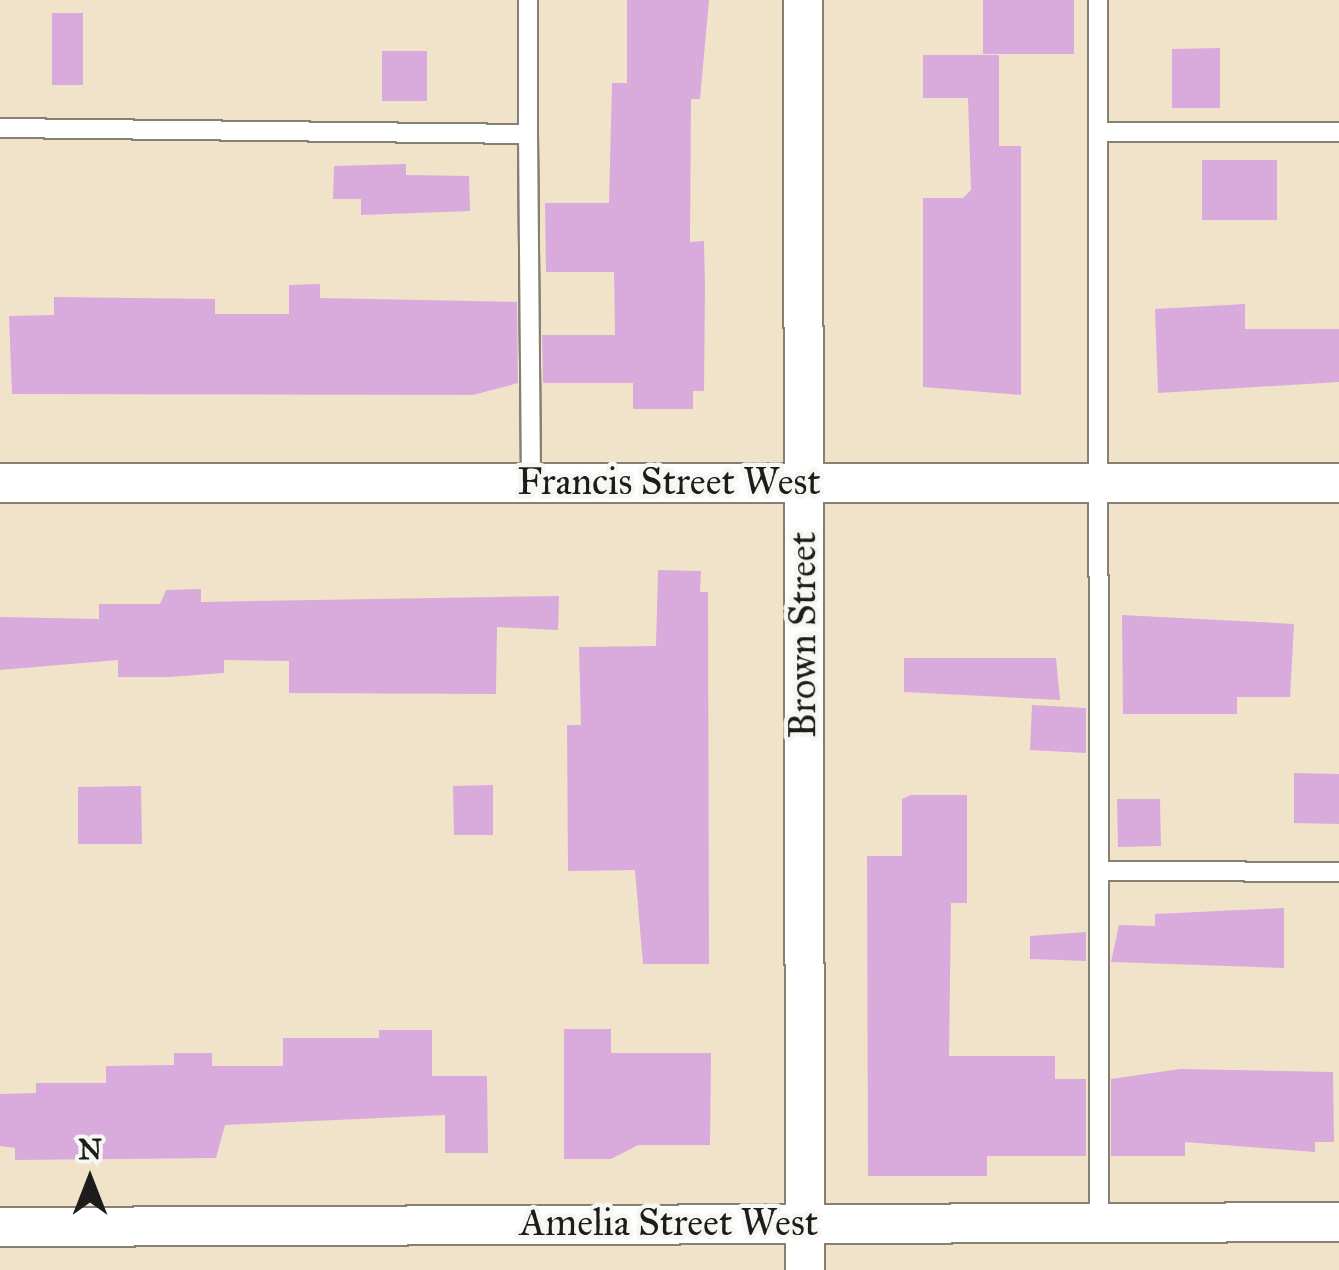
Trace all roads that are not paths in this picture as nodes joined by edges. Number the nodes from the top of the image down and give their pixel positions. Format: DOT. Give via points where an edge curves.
graph roads {
  1 [pos="528,0"];
  2 [pos="803,0"];
  3 [pos="1098,0"];
  4 [pos="0,128"];
  5 [pos="1100,132"];
  6 [pos="1339,132"];
  7 [pos="528,134"];
  8 [pos="531,481"];
  9 [pos="802,482"];
  10 [pos="0,483"];
  11 [pos="1094,483"];
  12 [pos="1339,483"];
  13 [pos="1100,871"];
  14 [pos="1339,872"];
  15 [pos="806,1222"];
  16 [pos="1099,1222"];
  17 [pos="1339,1222"];
  18 [pos="0,1226"];
  19 [pos="806,1270"];
  1 -- 7 [label="lane"];
  2 -- 9 [label="street, Brown Street"];
  3 -- 5 [label="lane"];
  4 -- 7 [label="lane"];
  5 -- 6 [label="lane"];
  5 -- 11 [label="lane"];
  7 -- 8 [label="lane"];
  8 -- 9 [label="street, Francis Street West"];
  8 -- 10 [label="street, Francis Street West"];
  9 -- 11 [label="street, Francis Street West"];
  9 -- 15 [label="street, Brown Street"];
  11 -- 12 [label="street, Francis Street West"];
  11 -- 13 [label="lane"];
  13 -- 14 [label="lane"];
  13 -- 16 [label="lane"];
  15 -- 16 [label="street, Amelia Street West"];
  15 -- 18 [label="street, Amelia Street West"];
  15 -- 19 [label="street, Brown Street"];
  16 -- 17 [label="street, Amelia Street West"];
}
